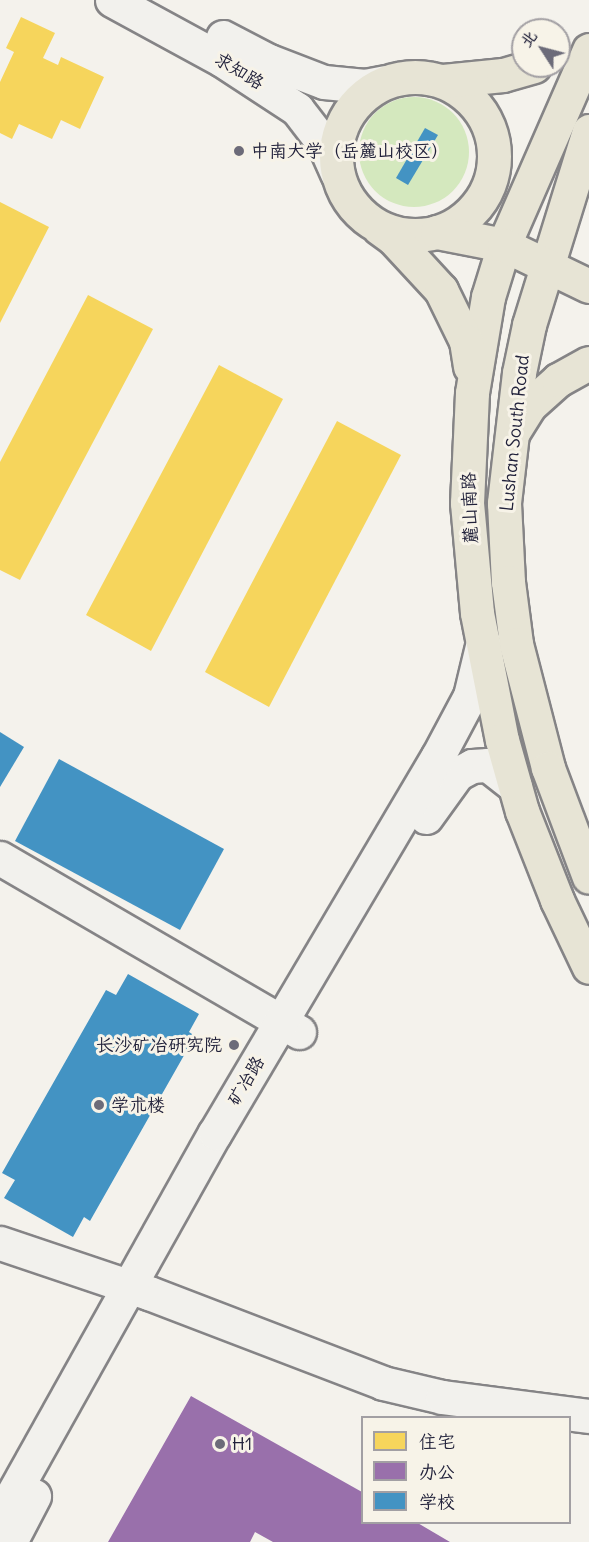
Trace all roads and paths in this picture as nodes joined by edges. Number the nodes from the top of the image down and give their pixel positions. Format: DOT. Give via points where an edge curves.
graph roads {
  1 [pos="112,0"];
  2 [pos="155,0"];
  3 [pos="589,34"];
  4 [pos="571,47"];
  5 [pos="589,50"];
  6 [pos="511,73"];
  7 [pos="443,81"];
  8 [pos="384,82"];
  9 [pos="589,130"];
  10 [pos="492,134"];
  11 [pos="337,173"];
  12 [pos="533,176"];
  13 [pos="579,198"];
  14 [pos="373,224"];
  15 [pos="437,232"];
  16 [pos="504,245"];
  17 [pos="546,262"];
  18 [pos="589,286"];
  19 [pos="589,363"];
  20 [pos="472,393"];
  21 [pos="511,436"];
  22 [pos="483,642"];
  23 [pos="515,786"];
  24 [pos="0,858"];
  25 [pos="589,877"];
  26 [pos="589,967"];
  27 [pos="291,1027"];
  28 [pos="0,1243"];
  29 [pos="139,1289"];
  30 [pos="589,1416"];
  31 [pos="0,1517"];
  32 [pos="10,1542"];
  1 -- 11 [label="street, 求知路" via="222,60 297,109 324,144"];
  2 -- 8 [label="street, 求知路" via="269,61 324,82 365,86"];
  3 -- 4 [label="main road"];
  5 -- 12 [label="main road, 麓山南路"];
  6 -- 7 [label="main road"];
  7 -- 8 [label="main road" via="424,76"];
  7 -- 10 [label="main road" via="473,102"];
  8 -- 11 [label="main road" via="361,97 344,119 336,146"];
  9 -- 13 [label="main road, Lushan South Road"];
  10 -- 12 [label="main road" via="512,159"];
  10 -- 15 [label="main road" via="493,169 484,194 468,215"];
  11 -- 14 [label="main road" via="344,194"];
  12 -- 13 [label="main road"];
  12 -- 16 [label="main road, 麓山南路"];
  13 -- 17 [label="main road, Lushan South Road"];
  14 -- 15 [label="main road" via="393,233"];
  14 -- 20 [label="main road" via="417,262 455,314 466,341"];
  15 -- 16 [label="main road"];
  16 -- 17 [label="main road"];
  16 -- 20 [label="main road, 麓山南路" via="488,297"];
  17 -- 18 [label="main road"];
  17 -- 21 [label="main road, Lushan South Road" via="523,354"];
  19 -- 21 [label="main road" via="558,380 537,400"];
  20 -- 22 [label="main road, 麓山南路" via="467,503"];
  21 -- 25 [label="main road, Lushan South Road" via="504,503 516,644 548,768"];
  22 -- 23 [label="main road, 麓山南路" via="488,683"];
  22 -- 27 [label="street, 矿冶路" via="470,696"];
  23 -- 26 [label="main road, 麓山南路" via="557,900"];
  23 -- 27 [label="street, 矿冶路" via="488,765 472,766 457,774 436,800"];
  24 -- 27 [label="street"];
  27 -- 29 [label="street, 矿冶路"];
  28 -- 29 [label="street"];
  29 -- 30 [label="street" via="404,1389"];
  29 -- 31 [label="street, 矿冶路"];
  29 -- 32 [label="street, 矿冶路"];
}
